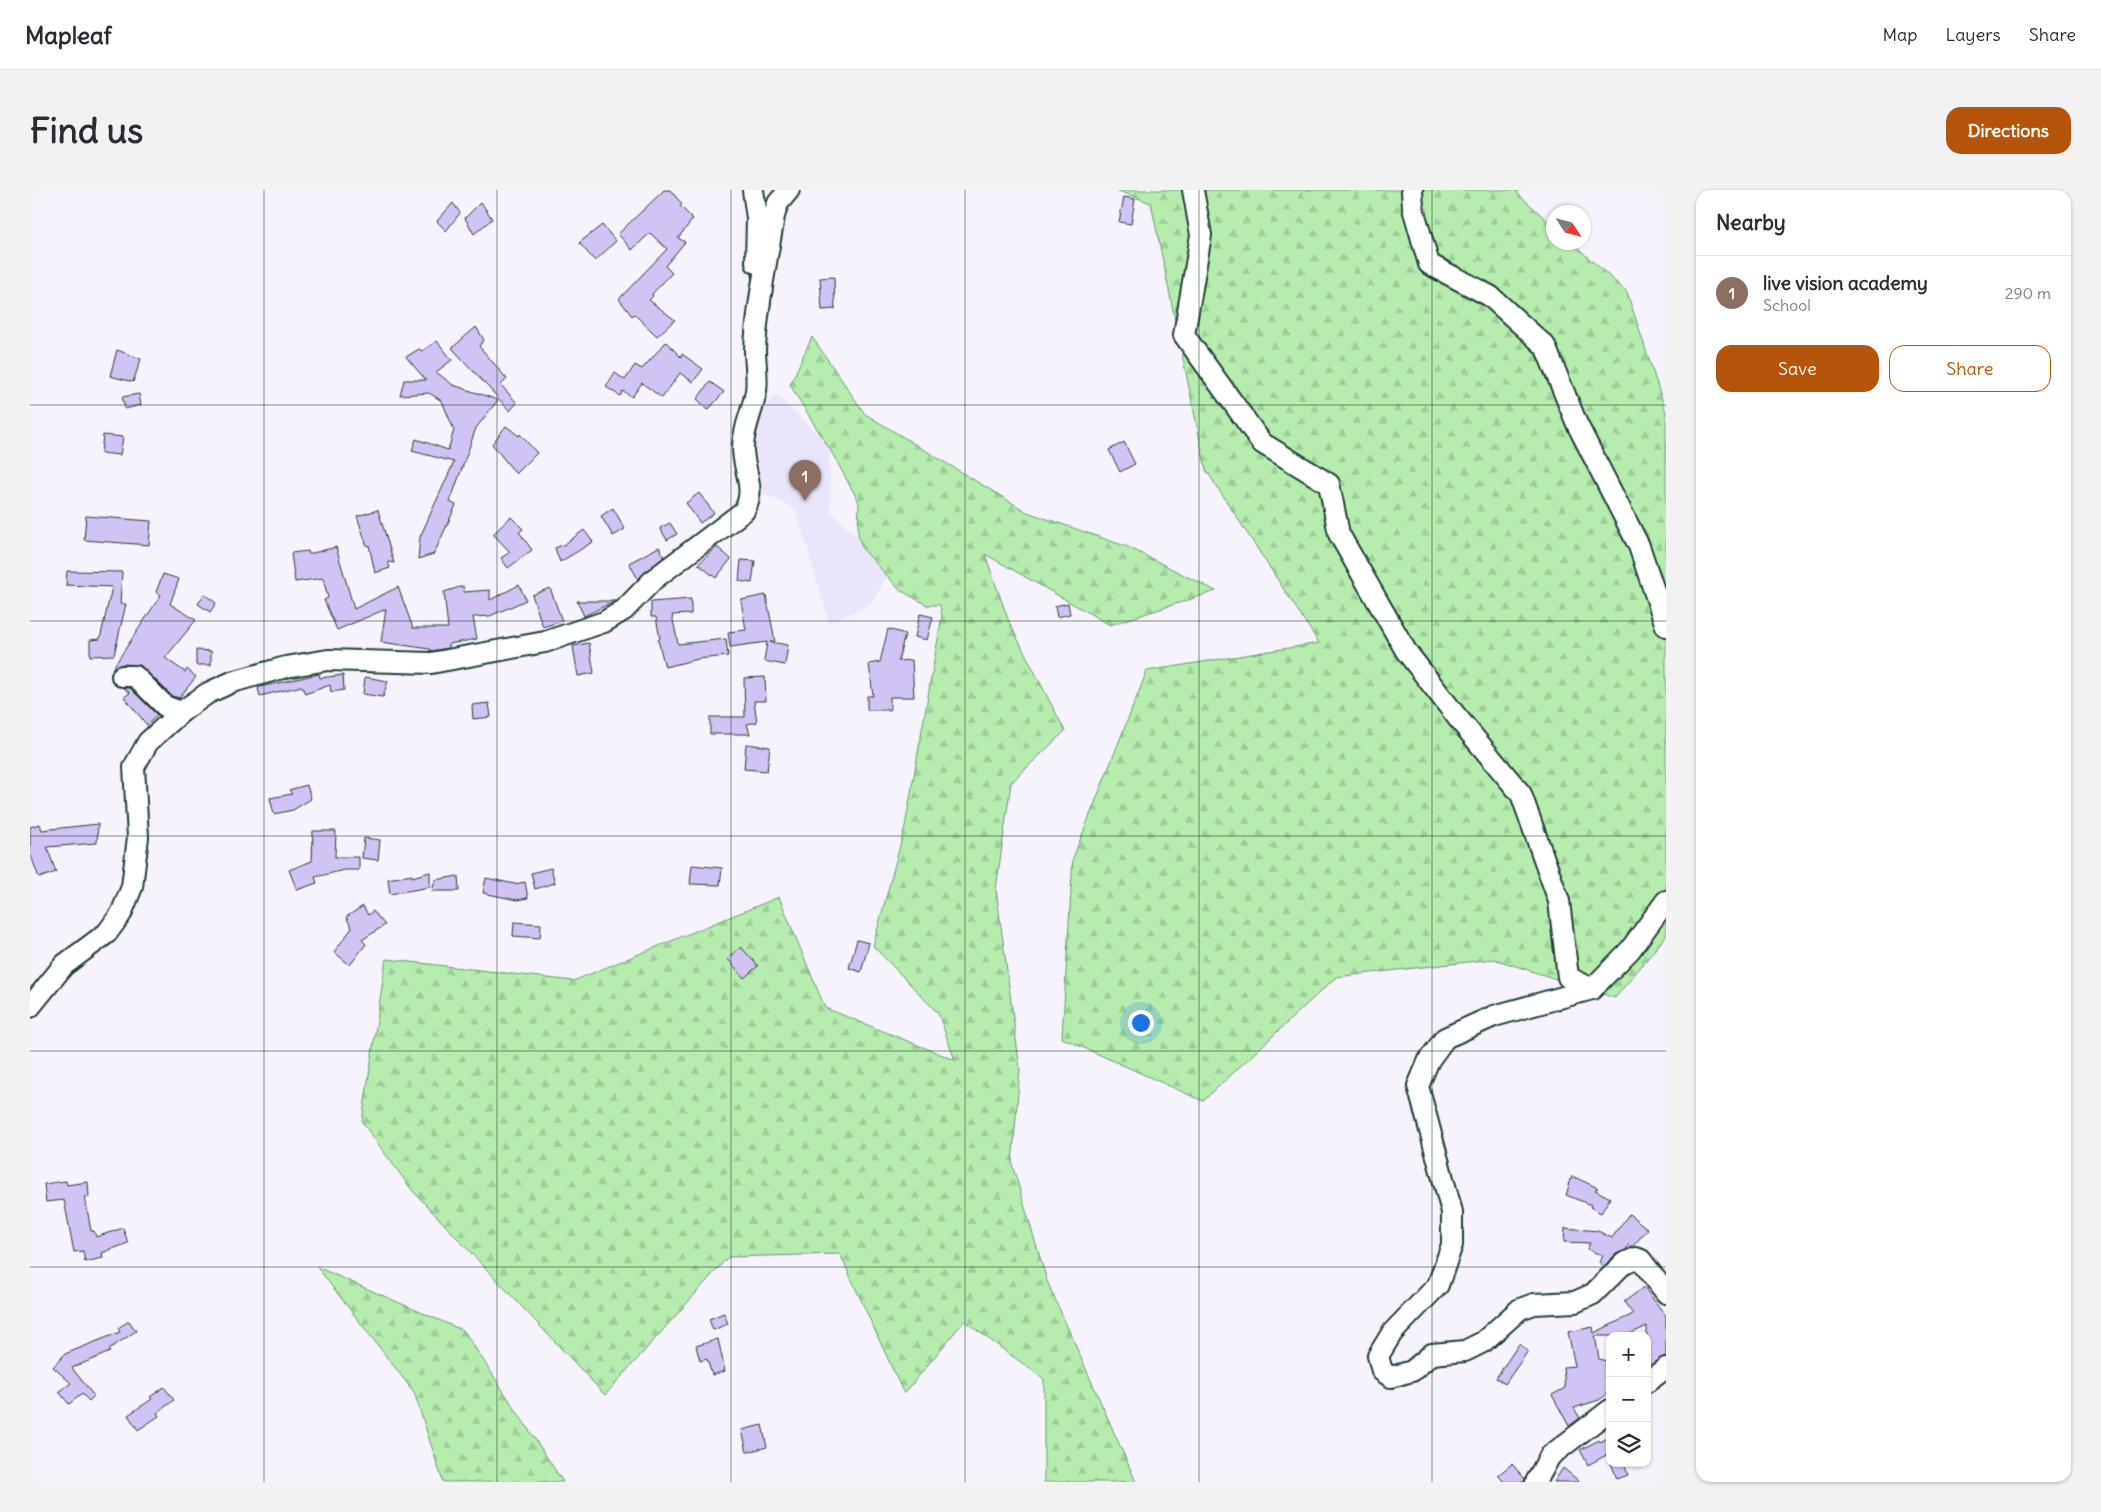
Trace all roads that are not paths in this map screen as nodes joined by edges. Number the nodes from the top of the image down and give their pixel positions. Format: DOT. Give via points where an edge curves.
graph roads {
  1 [pos="753,190"];
  2 [pos="789,190"];
  3 [pos="1193,190"];
  4 [pos="1412,190"];
  5 [pos="762,298"];
  6 [pos="1666,626"];
  7 [pos="122,676"];
  8 [pos="181,712"];
  9 [pos="1666,901"];
  10 [pos="1592,989"];
  11 [pos="30,1007"];
  12 [pos="1666,1293"];
  13 [pos="1666,1368"];
  14 [pos="1651,1379"];
  15 [pos="1606,1413"];
  16 [pos="1536,1482"];
  1 -- 5 [label="street" via="757,218 753,288"];
  2 -- 5 [label="street" via="778,203 774,216"];
  3 -- 10 [label="street" via="1202,235 1184,334 1262,443 1329,484 1339,534 1406,650 1521,794 1559,902 1568,977"];
  4 -- 6 [label="street" via="1413,208 1429,264 1490,296 1545,346 1577,424 1639,546"];
  5 -- 8 [label="street" via="755,349 756,391 743,448 751,488 748,504 723,529 654,579 624,610 604,622 546,642 431,663 328,660 286,667 232,682 208,693"];
  7 -- 8 [label="street" via="136,676 165,706"];
  8 -- 11 [label="street" via="148,742 134,767 138,837 132,887 121,914 100,940 64,965"];
  9 -- 10 [label="street" via="1630,950"];
  10 -- 12 [label="street" via="1494,1016 1445,1038 1429,1060 1418,1086 1452,1212 1452,1245 1438,1285 1392,1333 1378,1356 1382,1371 1391,1377 1412,1371 1432,1354 1465,1351 1483,1342 1520,1309 1534,1304 1575,1302 1592,1294 1624,1262 1636,1258"];
  13 -- 14 [label="street"];
  15 -- 16 [label="street" via="1550,1456"];
}
